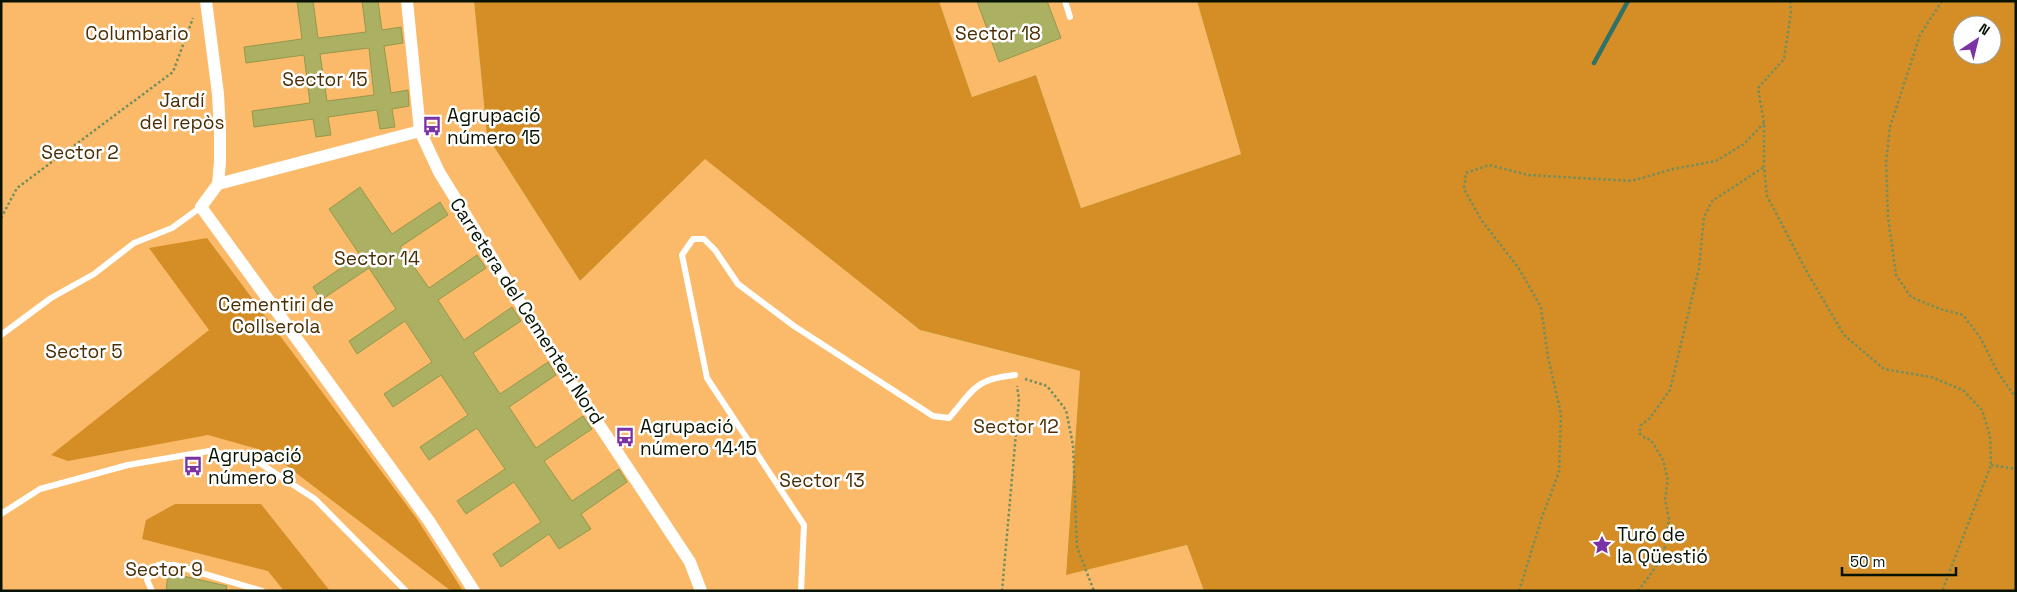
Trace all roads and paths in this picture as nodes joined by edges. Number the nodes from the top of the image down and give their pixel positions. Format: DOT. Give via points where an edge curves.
graph roads {
  1 [pos="206,1"];
  2 [pos="407,1"];
  3 [pos="1065,1"];
  4 [pos="1790,1"];
  5 [pos="1942,1"];
  6 [pos="194,15"];
  7 [pos="1070,17"];
  8 [pos="1764,123"];
  9 [pos="420,131"];
  10 [pos="1764,167"];
  11 [pos="218,184"];
  12 [pos="201,207"];
  13 [pos="1,218"];
  14 [pos="1,335"];
  15 [pos="1015,376"];
  16 [pos="2016,398"];
  17 [pos="1991,465"];
  18 [pos="2016,469"];
  19 [pos="1,514"];
  20 [pos="152,591"];
  21 [pos="262,591"];
  22 [pos="406,591"];
  23 [pos="474,591"];
  24 [pos="701,591"];
  25 [pos="800,591"];
  26 [pos="1002,591"];
  27 [pos="1094,591"];
  28 [pos="1519,591"];
  29 [pos="1638,591"];
  30 [pos="1942,591"];
  1 -- 11 [label="street" via="218,94"];
  2 -- 9 [label="street, Carretera del Cementeri Nord"];
  3 -- 7 [label="lane"];
  4 -- 8 [label="path" via="1784,59 1758,88"];
  5 -- 16 [label="path" via="1920,35 1890,126 1886,171 1896,275 1911,297 1963,315"];
  6 -- 13 [label="path" via="173,72 17,188"];
  8 -- 10 [label="path"];
  8 -- 28 [label="path" via="1744,144 1716,161 1631,181 1528,175 1489,165 1466,173 1464,189 1482,221 1518,267 1541,307 1561,414 1559,472"];
  9 -- 11 [label="street"];
  9 -- 24 [label="street, Carretera del Cementeri Nord" via="439,172 541,337 690,562"];
  10 -- 17 [label="path" via="1767,196 1844,335 1884,369 1931,377 1963,390 1982,410 1990,436"];
  10 -- 29 [label="path" via="1712,201 1704,217 1699,268 1670,390 1639,433 1651,440 1663,460 1668,480 1665,499 1669,519 1665,547"];
  11 -- 12 [label="street"];
  12 -- 14 [label="lane" via="172,228 134,243 94,274 51,298"];
  12 -- 23 [label="street" via="429,521"];
  15 -- 25 [label="lane" via="994,378 977,385 949,418 933,416 794,326 738,284 715,250 704,240 693,239 682,256 707,378 804,525"];
  15 -- 26 [label="path" via="1019,399"];
  15 -- 27 [label="path" via="1047,386 1066,410 1073,445 1077,547"];
  17 -- 18 [label="path"];
  17 -- 30 [label="path"];
  19 -- 22 [label="lane" via="40,489 128,465 209,451 258,462 315,499"];
  20 -- 21 [label="lane" via="147,580 158,565 174,565"];
}
